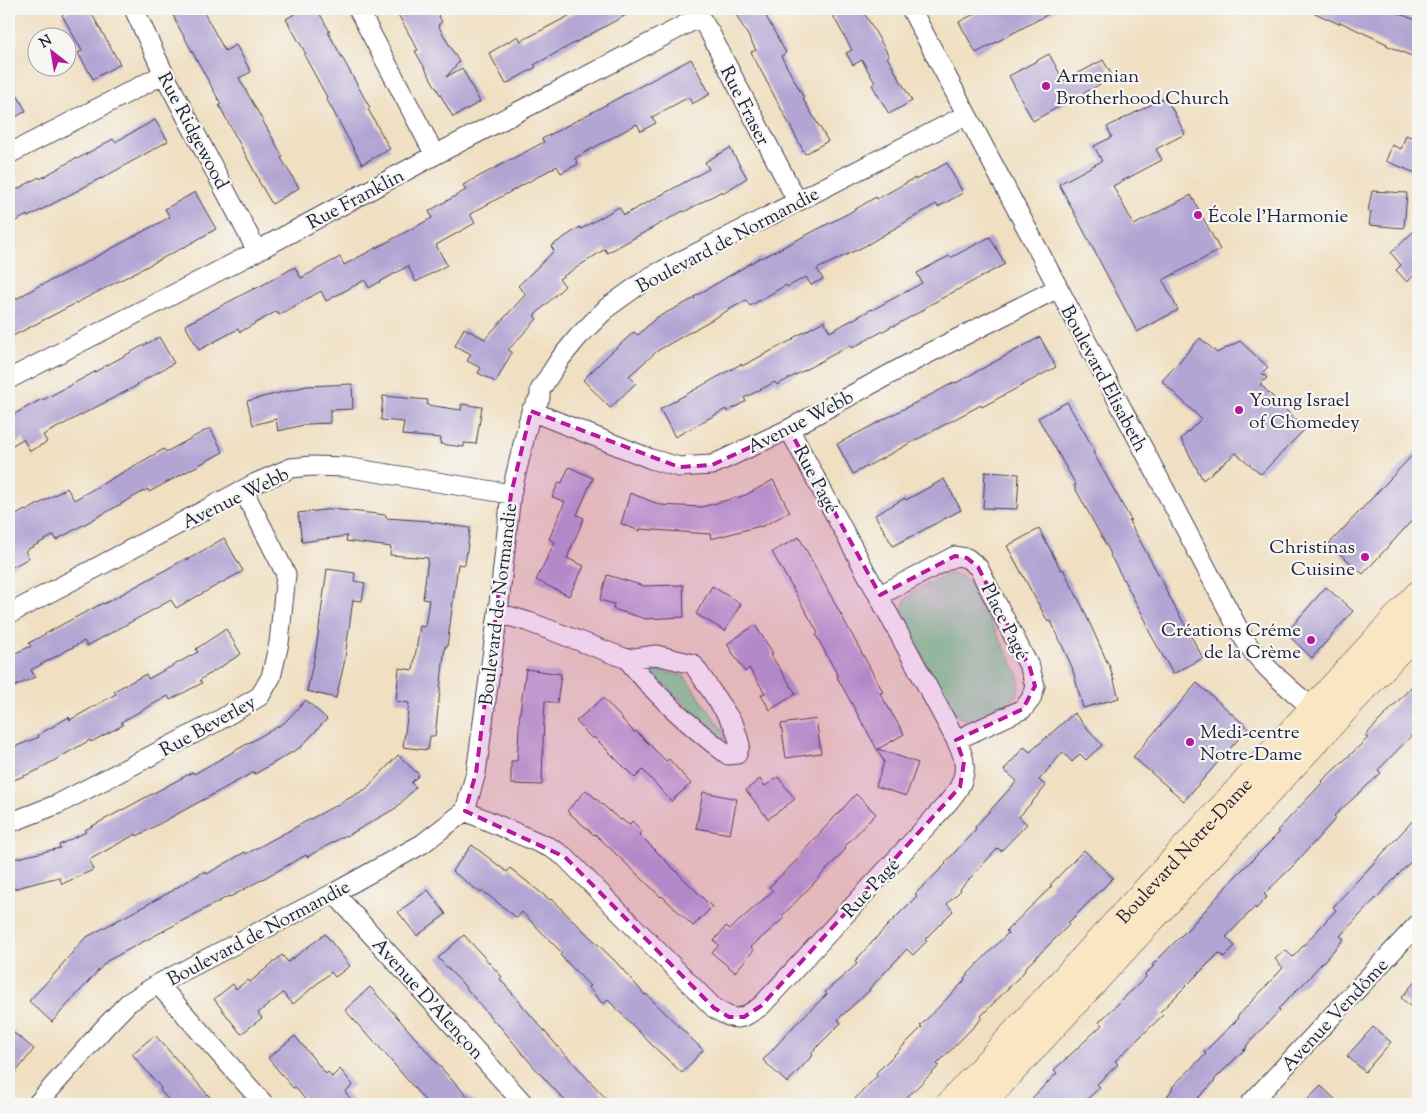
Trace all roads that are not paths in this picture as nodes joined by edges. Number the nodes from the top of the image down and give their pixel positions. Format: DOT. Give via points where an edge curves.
graph roads {
  1 [pos="134,9"];
  2 [pos="358,9"];
  3 [pos="911,9"];
  4 [pos="698,13"];
  5 [pos="164,74"];
  6 [pos="966,115"];
  7 [pos="9,154"];
  8 [pos="435,155"];
  9 [pos="797,201"];
  10 [pos="257,251"];
  11 [pos="1058,288"];
  12 [pos="9,379"];
  13 [pos="531,411"];
  14 [pos="790,428"];
  15 [pos="243,490"];
  16 [pos="511,494"];
  17 [pos="1418,595"];
  18 [pos="880,596"];
  19 [pos="498,613"];
  20 [pos="9,614"];
  21 [pos="1418,629"];
  22 [pos="626,659"];
  23 [pos="1322,717"];
  24 [pos="956,740"];
  25 [pos="465,811"];
  26 [pos="9,823"];
  27 [pos="334,893"];
  28 [pos="1418,924"];
  29 [pos="158,984"];
  30 [pos="37,1104"];
  31 [pos="264,1104"];
  32 [pos="524,1104"];
  33 [pos="950,1104"];
  34 [pos="981,1104"];
  35 [pos="1250,1104"];
  1 -- 5 [label="street, Rue Ridgewood"];
  2 -- 8 [label="street"];
  3 -- 6 [label="street, Boulevard Elisabeth"];
  4 -- 8 [label="street, Rue Franklin"];
  4 -- 9 [label="street, Rue Fraser"];
  5 -- 7 [label="street"];
  5 -- 10 [label="street, Rue Ridgewood"];
  6 -- 9 [label="street, Boulevard de Normandie"];
  6 -- 11 [label="street, Boulevard Elisabeth"];
  8 -- 10 [label="street, Rue Franklin"];
  9 -- 13 [label="street, Boulevard de Normandie" via="650,277 608,307 560,359"];
  10 -- 12 [label="street, Rue Franklin"];
  11 -- 14 [label="street, Avenue Webb"];
  11 -- 23 [label="street, Boulevard Elisabeth" via="1244,640"];
  13 -- 14 [label="street, Avenue Webb" via="679,467 712,465"];
  13 -- 16 [label="street, Boulevard de Normandie"];
  14 -- 18 [label="street, Rue Pagé"];
  15 -- 16 [label="street, Avenue Webb" via="290,468 311,466 345,467"];
  15 -- 20 [label="street, Avenue Webb"];
  15 -- 26 [label="street, Rue Beverley" via="286,574 279,643 271,677 260,696 58,804"];
  16 -- 19 [label="street, Boulevard de Normandie"];
  17 -- 23 [label="street, Boulevard Notre-Dame"];
  18 -- 24 [label="street, Rue Pagé"];
  18 -- 24 [label="street, Place Pagé" via="955,556 967,558 978,567 1030,668 1035,686 1023,709"];
  19 -- 22 [label="street"];
  19 -- 25 [label="street, Boulevard de Normandie" via="476,773"];
  21 -- 23 [label="street, Boulevard Notre-Dame"];
  22 -- 22 [label="street" via="645,682 697,731 728,755 737,754 740,745 734,725 693,664 656,655"];
  23 -- 33 [label="street, Boulevard Notre-Dame"];
  23 -- 34 [label="street, Boulevard Notre-Dame" via="1254,808"];
  24 -- 25 [label="street, Rue Pagé" via="964,762 960,787 761,1006 744,1017 729,1018 714,1008 565,857"];
  25 -- 27 [label="street, Boulevard de Normandie" via="422,844"];
  27 -- 29 [label="street, Boulevard de Normandie"];
  27 -- 32 [label="street, Avenue D'Alençon"];
  28 -- 35 [label="street, Avenue Vendôme"];
  29 -- 30 [label="street, Boulevard de Normandie" via="128,1003"];
  29 -- 31 [label="street"];
}
